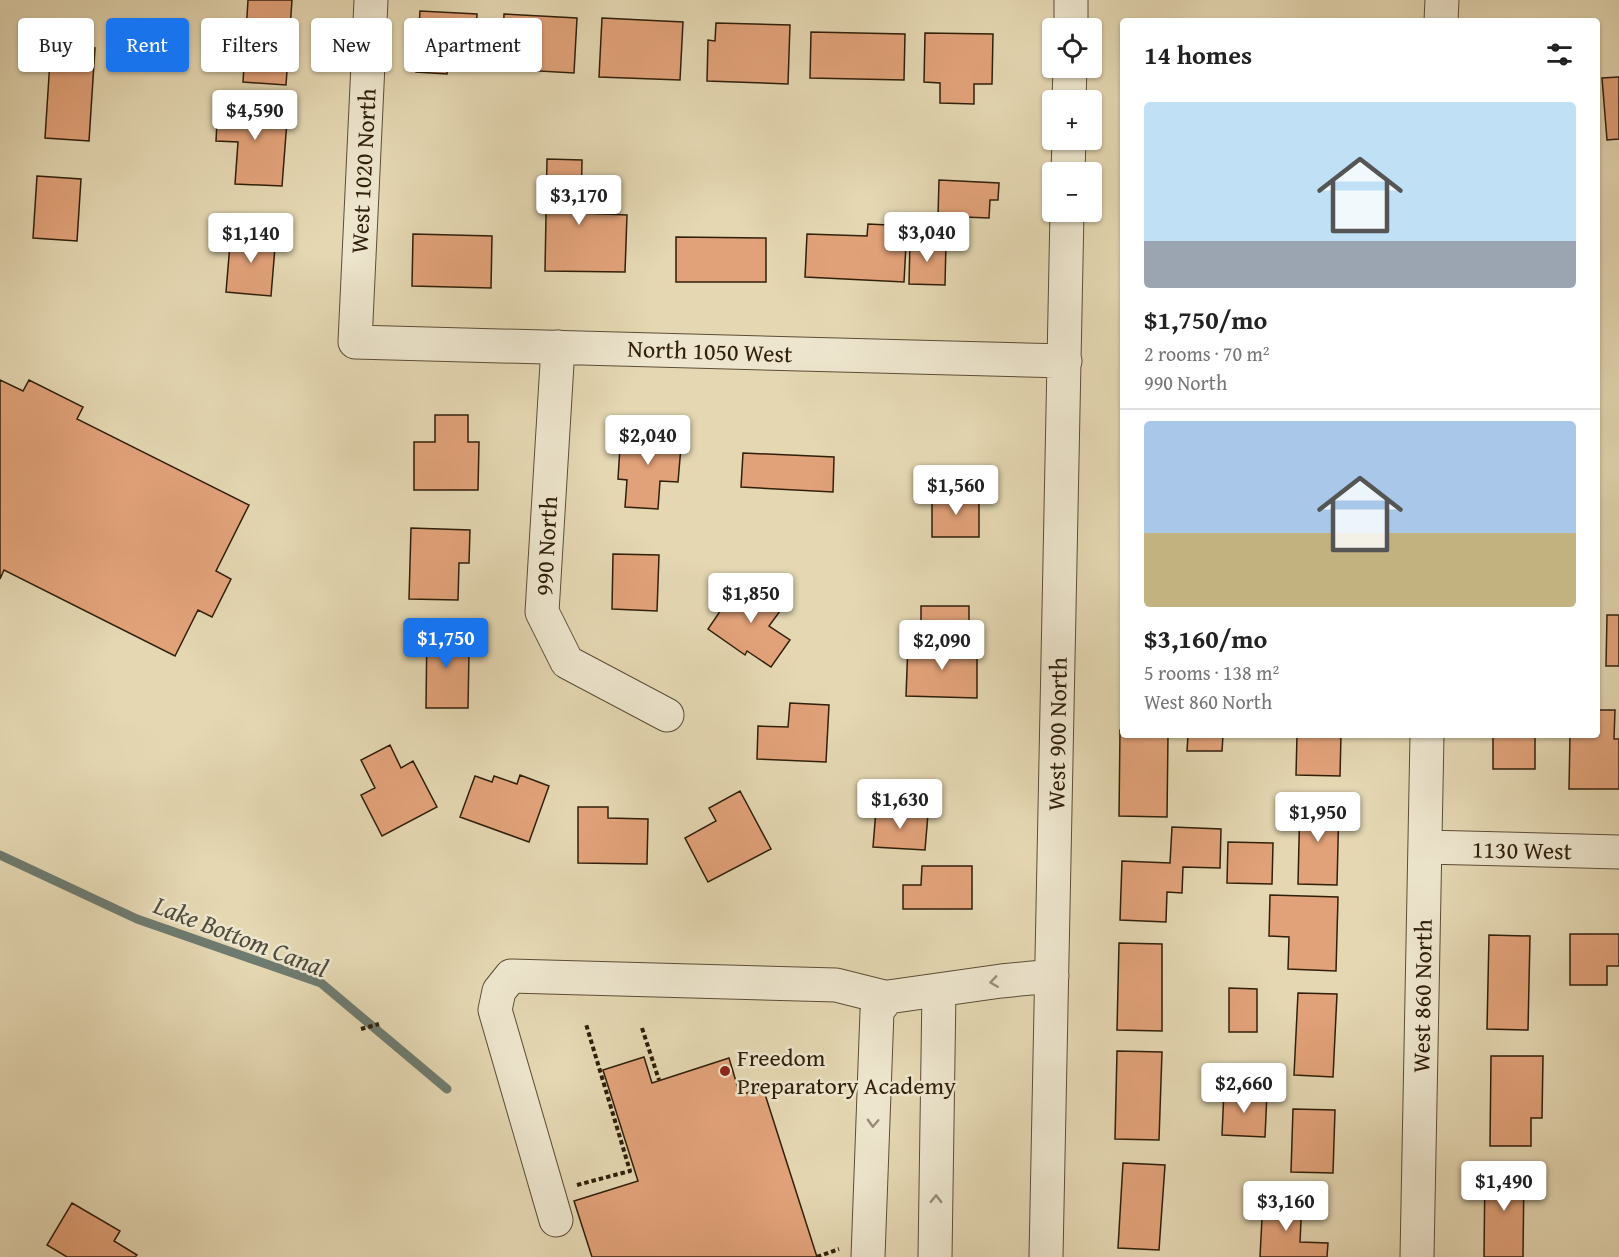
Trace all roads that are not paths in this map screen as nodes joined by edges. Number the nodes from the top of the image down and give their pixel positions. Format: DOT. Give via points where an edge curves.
graph roads {
  1 [pos="371,0"];
  2 [pos="1071,0"];
  3 [pos="1442,0"];
  4 [pos="1071,18"];
  5 [pos="1441,18"];
  6 [pos="1067,222"];
  7 [pos="355,342"];
  8 [pos="558,347"];
  9 [pos="1065,361"];
  10 [pos="667,715"];
  11 [pos="1427,738"];
  12 [pos="1425,847"];
  13 [pos="1619,852"];
  14 [pos="1052,976"];
  15 [pos="939,990"];
  16 [pos="888,998"];
  17 [pos="556,1220"];
  18 [pos="858,1252"];
  19 [pos="935,1257"];
  20 [pos="1046,1257"];
  21 [pos="1417,1257"];
  1 -- 7 [label="street, West 1020 North"];
  2 -- 4 [label="street"];
  3 -- 5 [label="street"];
  6 -- 9 [label="street, West 900 North"];
  7 -- 8 [label="street, North 1050 West"];
  8 -- 9 [label="street, North 1050 West"];
  8 -- 10 [label="street, 990 North" via="542,612 567,662"];
  9 -- 14 [label="street, West 900 North"];
  11 -- 12 [label="street, West 860 North"];
  12 -- 13 [label="street, 1130 West"];
  12 -- 21 [label="street, West 860 North"];
  14 -- 15 [label="street, one-way"];
  14 -- 20 [label="street, West 900 North"];
  15 -- 16 [label="street"];
  19 -- 15 [label="street, one-way"];
  16 -- 17 [label="street" via="836,985 511,976 499,991 495,1010"];
  16 -- 18 [label="street, one-way" via="877,1011"];
}
